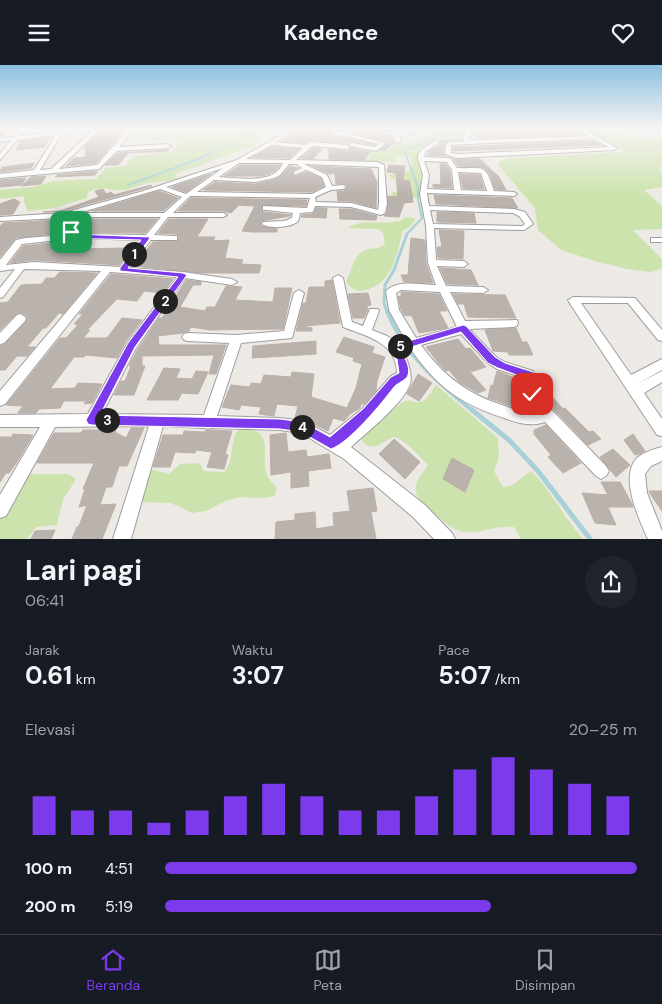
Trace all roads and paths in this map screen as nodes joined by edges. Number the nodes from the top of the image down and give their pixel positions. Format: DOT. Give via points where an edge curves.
graph roads {
  1 [pos="46,151"];
  2 [pos="75,151"];
  3 [pos="113,151"];
  4 [pos="257,151"];
  5 [pos="303,151"];
  6 [pos="362,151"];
  7 [pos="423,151"];
  8 [pos="448,151"];
  9 [pos="566,151"];
  10 [pos="360,154"];
  11 [pos="476,157"];
  12 [pos="421,159"];
  13 [pos="450,160"];
  14 [pos="293,161"];
  15 [pos="237,162"];
  16 [pos="306,168"];
  17 [pos="455,170"];
  18 [pos="53,171"];
  19 [pos="36,172"];
  20 [pos="295,173"];
  21 [pos="0,176"];
  22 [pos="214,178"];
  23 [pos="267,178"];
  24 [pos="161,187"];
  25 [pos="343,187"];
  26 [pos="330,188"];
  27 [pos="425,191"];
  28 [pos="458,192"];
  29 [pos="491,193"];
  30 [pos="514,194"];
  31 [pos="189,195"];
  32 [pos="258,195"];
  33 [pos="313,195"];
  34 [pos="312,204"];
  35 [pos="266,208"];
  36 [pos="427,208"];
  37 [pos="297,211"];
  38 [pos="167,214"];
  39 [pos="63,215"];
  40 [pos="88,215"];
  41 [pos="223,215"];
  42 [pos="0,219"];
  43 [pos="266,224"];
  44 [pos="430,226"];
  45 [pos="67,236"];
  46 [pos="146,238"];
  47 [pos="174,238"];
  48 [pos="432,263"];
  49 [pos="464,264"];
  50 [pos="0,267"];
  51 [pos="21,267"];
  52 [pos="109,268"];
  53 [pos="123,269"];
  54 [pos="183,275"];
  55 [pos="338,277"];
  56 [pos="232,282"];
  57 [pos="443,289"];
  58 [pos="483,290"];
  59 [pos="299,293"];
  60 [pos="0,295"];
  61 [pos="374,311"];
  62 [pos="21,318"];
  63 [pos="513,323"];
  64 [pos="462,327"];
  65 [pos="366,332"];
  66 [pos="188,337"];
  67 [pos="662,337"];
  68 [pos="236,339"];
  69 [pos="0,340"];
  70 [pos="405,345"];
  71 [pos="662,364"];
  72 [pos="662,376"];
  73 [pos="633,387"];
  74 [pos="0,400"];
  75 [pos="547,415"];
  76 [pos="92,420"];
  77 [pos="158,420"];
  78 [pos="0,421"];
  79 [pos="51,421"];
  80 [pos="208,423"];
  81 [pos="662,430"];
  82 [pos="335,446"];
  83 [pos="662,454"];
  84 [pos="602,471"];
  85 [pos="0,510"];
  86 [pos="657,532"];
  87 [pos="122,539"];
  88 [pos="446,539"];
  1 -- 19 [label="street"];
  2 -- 18 [label="street"];
  3 -- 18 [label="street" via="99,167"];
  4 -- 15 [label="street"];
  5 -- 14 [label="street"];
  6 -- 10 [label="street"];
  7 -- 12 [label="street"];
  8 -- 9 [label="street" via="452,156"];
  11 -- 13 [label="street"];
  12 -- 13 [label="street"];
  12 -- 27 [label="street" via="426,175"];
  13 -- 17 [label="street"];
  14 -- 15 [label="street"];
  14 -- 16 [label="street"];
  14 -- 23 [label="street" via="280,173"];
  14 -- 34 [label="street" via="381,165 381,213 350,205"];
  15 -- 22 [label="street"];
  15 -- 24 [label="street"];
  16 -- 20 [label="lane"];
  16 -- 26 [label="street" via="323,174"];
  17 -- 28 [label="street"];
  17 -- 29 [label="street" via="482,171"];
  18 -- 19 [label="street"];
  19 -- 21 [label="street"];
  22 -- 23 [label="street"];
  22 -- 31 [label="street"];
  23 -- 32 [label="street"];
  24 -- 31 [label="street"];
  24 -- 39 [label="street"];
  25 -- 26 [label="street"];
  26 -- 33 [label="street"];
  27 -- 28 [label="street"];
  27 -- 36 [label="street"];
  28 -- 29 [label="street"];
  29 -- 30 [label="street"];
  31 -- 32 [label="street"];
  31 -- 38 [label="street"];
  32 -- 33 [label="street"];
  33 -- 34 [label="street"];
  34 -- 37 [label="street" via="310,210"];
  35 -- 37 [label="street"];
  36 -- 44 [label="street"];
  36 -- 44 [label="street" via="514,211 522,214 529,224 524,228"];
  37 -- 43 [label="street" via="295,219 289,223"];
  38 -- 40 [label="street"];
  38 -- 41 [label="street"];
  38 -- 46 [label="street"];
  39 -- 40 [label="street"];
  39 -- 42 [label="street"];
  40 -- 45 [label="street"];
  44 -- 48 [label="street"];
  45 -- 46 [label="street"];
  45 -- 50 [label="street" via="19,242"];
  46 -- 47 [label="street"];
  46 -- 53 [label="street"];
  48 -- 49 [label="street"];
  48 -- 57 [label="street"];
  50 -- 51 [label="street"];
  51 -- 52 [label="street"];
  51 -- 60 [label="street"];
  52 -- 53 [label="street"];
  52 -- 74 [label="street"];
  53 -- 54 [label="street"];
  54 -- 56 [label="street"];
  54 -- 76 [label="street" via="132,345"];
  55 -- 65 [label="street" via="347,325"];
  57 -- 58 [label="street"];
  57 -- 64 [label="street"];
  57 -- 70 [label="street" via="400,287 391,291 390,300"];
  59 -- 68 [label="street" via="288,335"];
  61 -- 65 [label="street"];
  62 -- 69 [label="street"];
  63 -- 64 [label="street"];
  64 -- 70 [label="street"];
  64 -- 75 [label="street" via="492,360 529,375 537,405"];
  65 -- 70 [label="street"];
  66 -- 68 [label="street"];
  67 -- 73 [label="street" via="631,300 573,300"];
  68 -- 80 [label="street"];
  70 -- 75 [label="street" via="468,400 522,418"];
  70 -- 82 [label="street" via="401,359 404,383"];
  71 -- 73 [label="street"];
  72 -- 73 [label="street"];
  73 -- 81 [label="street"];
  75 -- 84 [label="street"];
  76 -- 77 [label="street"];
  76 -- 79 [label="street"];
  77 -- 80 [label="street"];
  77 -- 87 [label="street"];
  78 -- 79 [label="street"];
  79 -- 85 [label="street"];
  80 -- 82 [label="street" via="303,427"];
  82 -- 88 [label="street" via="419,511"];
  83 -- 86 [label="street" via="637,469 637,481"];
}
